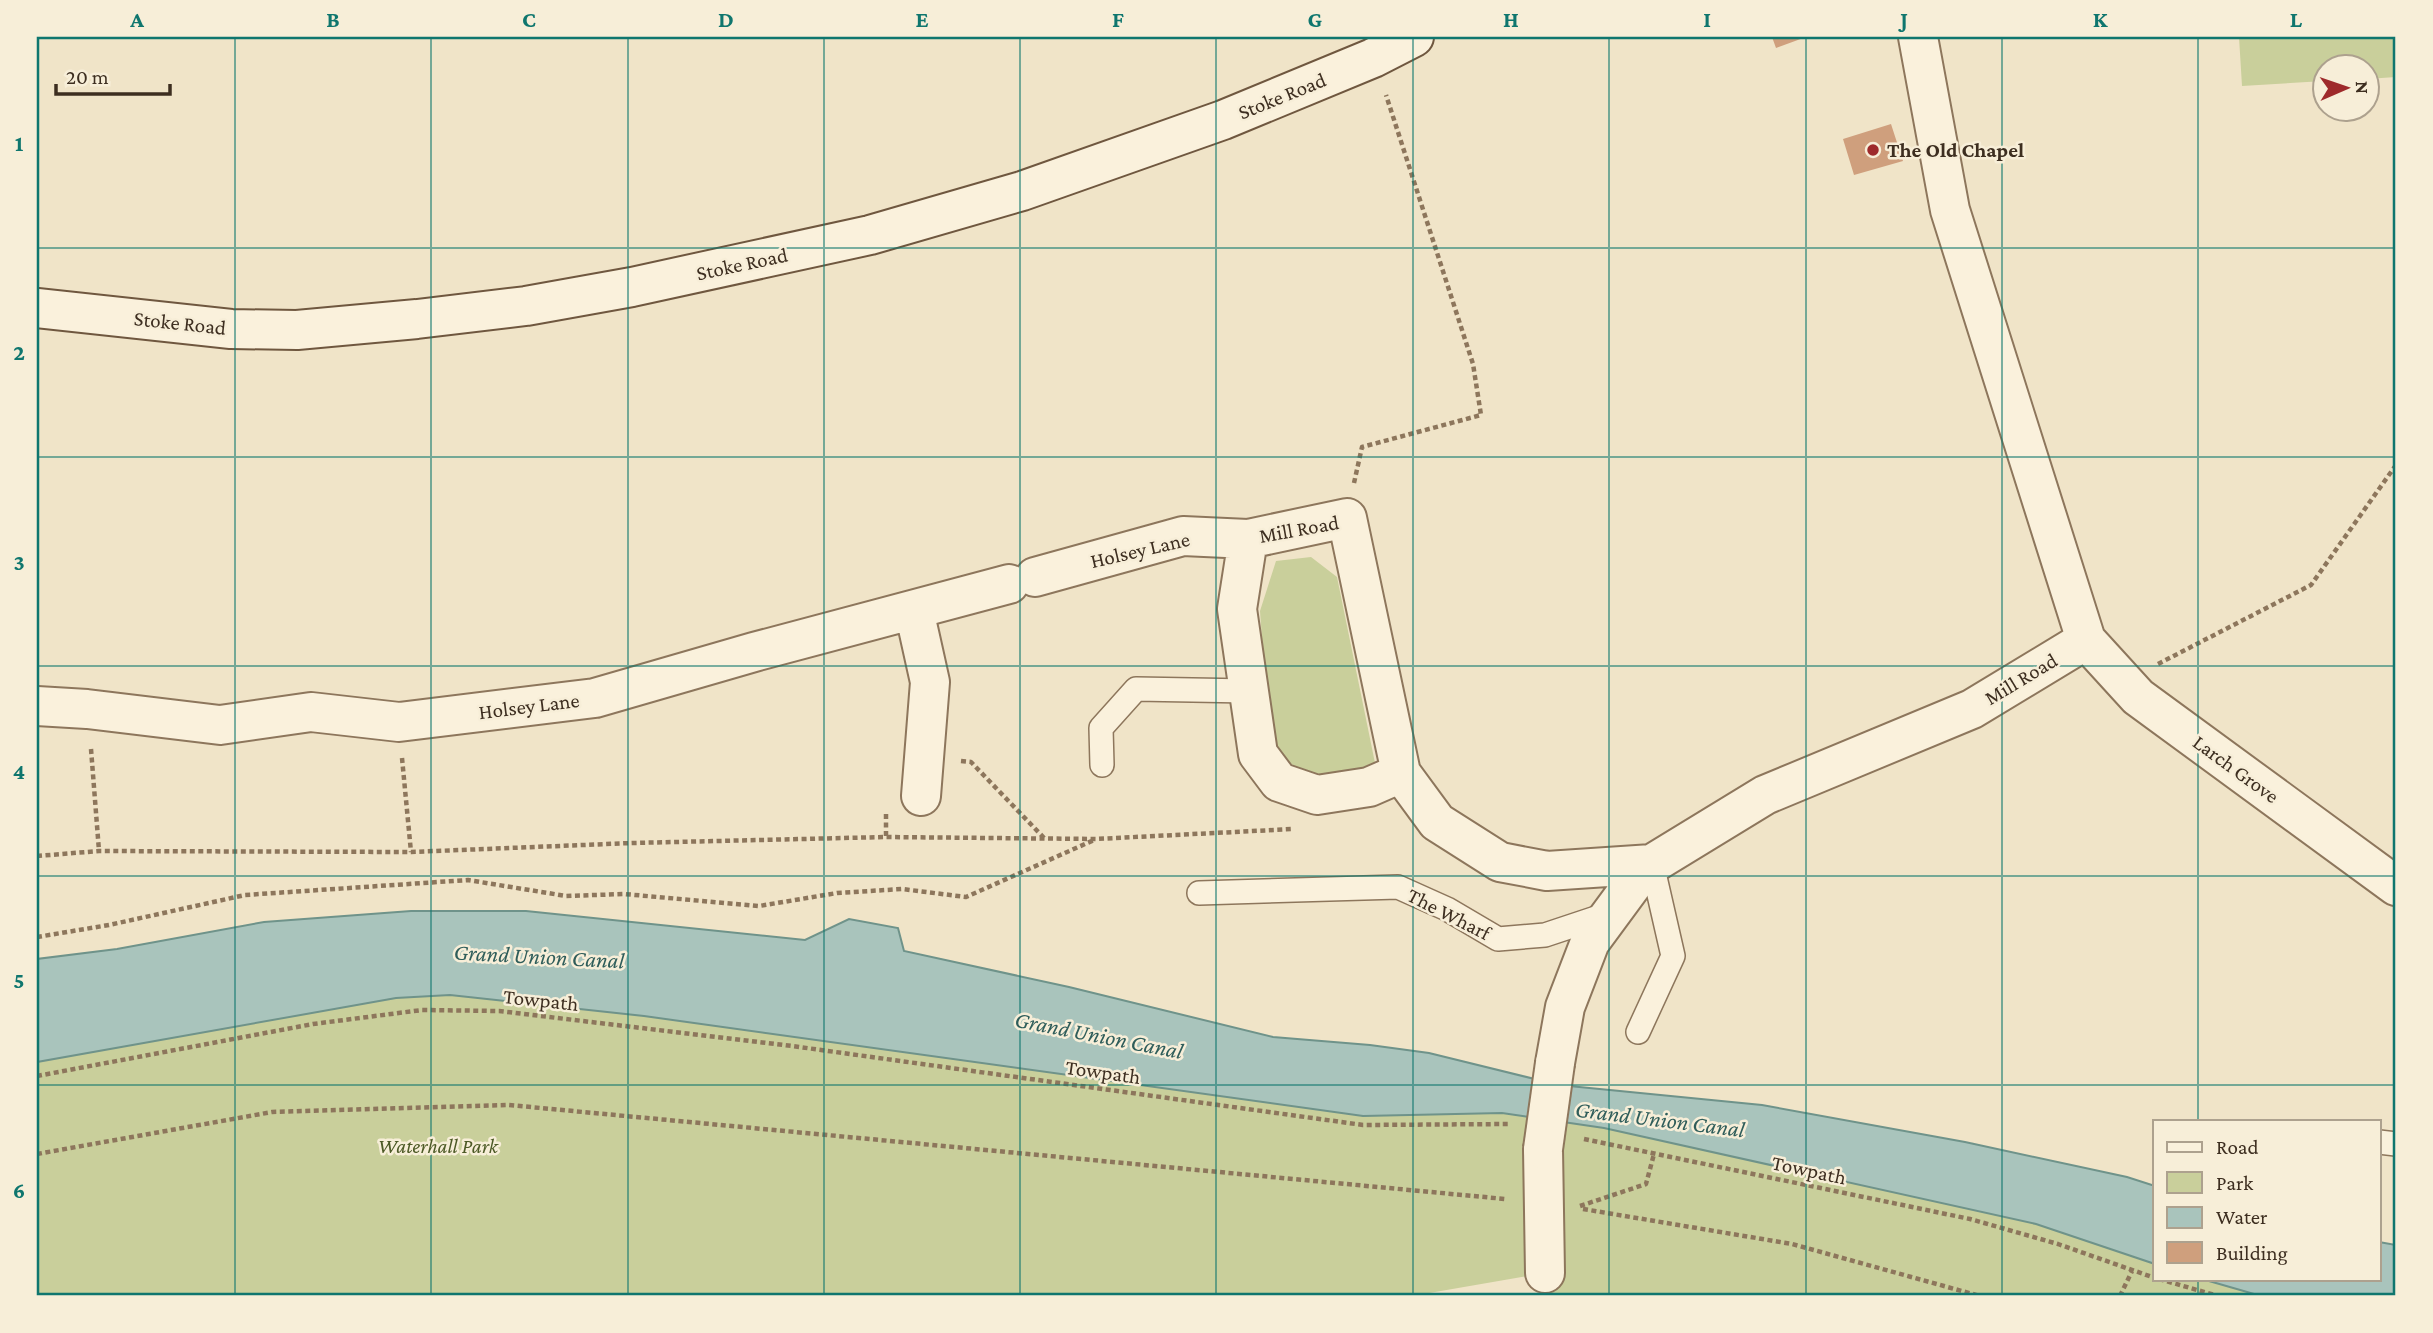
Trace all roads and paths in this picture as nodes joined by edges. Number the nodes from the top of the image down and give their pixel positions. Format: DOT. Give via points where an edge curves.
graph roads {
  1 [pos="1414,37"];
  2 [pos="1918,37"];
  3 [pos="1373,58"];
  4 [pos="37,308"];
  5 [pos="2396,465"];
  6 [pos="1347,518"];
  7 [pos="1248,539"];
  8 [pos="914,610"];
  9 [pos="2086,640"];
  10 [pos="2123,682"];
  11 [pos="1249,691"];
  12 [pos="37,706"];
  13 [pos="88,709"];
  14 [pos="399,722"];
  15 [pos="1102,765"];
  16 [pos="1401,773"];
  17 [pos="921,796"];
  18 [pos="1301,829"];
  19 [pos="1096,839"];
  20 [pos="99,852"];
  21 [pos="411,852"];
  22 [pos="37,856"];
  23 [pos="1649,865"];
  24 [pos="2396,886"];
  25 [pos="1199,893"];
  26 [pos="1611,913"];
  27 [pos="37,937"];
  28 [pos="1638,1032"];
  29 [pos="37,1076"];
  30 [pos="1530,1137"];
  31 [pos="1580,1139"];
  32 [pos="37,1154"];
  33 [pos="1654,1154"];
  34 [pos="1544,1202"];
  35 [pos="2132,1271"];
  36 [pos="2153,1277"];
  37 [pos="2164,1280"];
  38 [pos="1546,1284"];
  39 [pos="1980,1296"];
  40 [pos="2120,1296"];
  41 [pos="2218,1296"];
  1 -- 3 [label="street, Stoke Road"];
  2 -- 9 [label="street" via="1950,210"];
  3 -- 4 [label="street, Stoke Road" via="1156,146 976,205 843,242 583,297 297,330 205,327"];
  3 -- 6 [label="path" via="1473,364 1481,415 1362,447"];
  5 -- 10 [label="path" via="2311,585"];
  6 -- 7 [label="street, Mill Road"];
  6 -- 16 [label="street, Mill Road"];
  7 -- 8 [label="street, Holsey Lane" via="1183,536"];
  7 -- 11 [label="street, Mill Road" via="1237,609"];
  8 -- 14 [label="street, Holsey Lane" via="595,698"];
  8 -- 17 [label="street" via="930,682"];
  9 -- 10 [label="street, Larch Grove"];
  9 -- 23 [label="street, Mill Road" via="1972,709 1765,795"];
  10 -- 24 [label="street, Larch Grove"];
  11 -- 15 [label="lane" via="1136,689 1101,728"];
  11 -- 16 [label="street, Mill Road" via="1258,754 1279,782 1317,795 1369,787"];
  12 -- 13 [label="street, Holsey Lane"];
  13 -- 14 [label="street, Holsey Lane" via="220,725 311,712"];
  13 -- 20 [label="path"];
  14 -- 21 [label="path"];
  16 -- 23 [label="street, Mill Road" via="1437,822 1500,862 1547,871"];
  18 -- 19 [label="path"];
  19 -- 21 [label="path" via="886,837"];
  19 -- 27 [label="path" via="966,897 902,889 837,893 759,906 624,894 566,896 468,880 245,895"];
  20 -- 21 [label="path"];
  20 -- 22 [label="path"];
  23 -- 26 [label="street"];
  23 -- 28 [label="lane" via="1673,956"];
  25 -- 26 [label="lane, The Wharf" via="1398,887 1498,939 1545,935"];
  26 -- 30 [label="street, bridge" via="1590,942 1565,1007 1555,1063"];
  29 -- 30 [label="path, Towpath" via="326,1022 422,1010 499,1011 792,1046 1363,1125 1504,1122"];
  30 -- 34 [label="street"];
  31 -- 33 [label="path, Towpath"];
  32 -- 34 [label="path" via="272,1112 509,1105"];
  33 -- 35 [label="path, Towpath" via="1970,1219"];
  33 -- 39 [label="path" via="1646,1184 1576,1208 1792,1244"];
  34 -- 38 [label="street"];
  35 -- 36 [label="path, Towpath"];
  35 -- 40 [label="path"];
  37 -- 41 [label="path, Towpath"];
}
